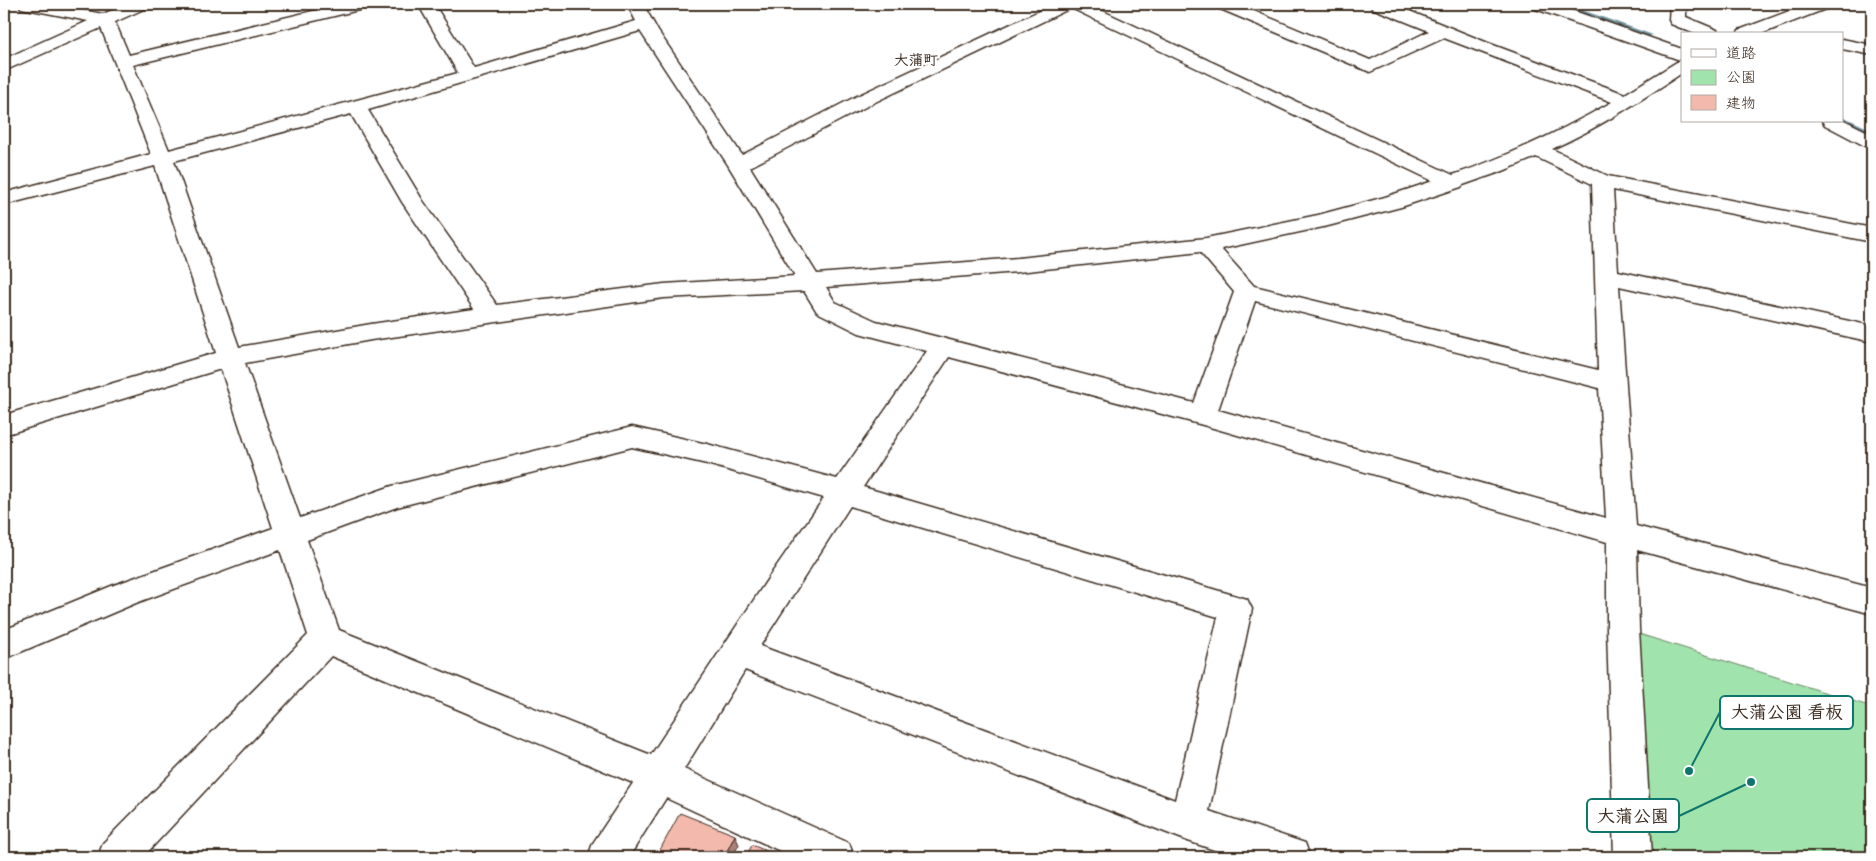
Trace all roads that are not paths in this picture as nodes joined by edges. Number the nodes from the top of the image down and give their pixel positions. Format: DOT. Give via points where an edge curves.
graph roads {
  1 [pos="27,4"];
  2 [pos="140,4"];
  3 [pos="361,4"];
  4 [pos="426,4"];
  5 [pos="1067,4"];
  6 [pos="1075,4"];
  7 [pos="1224,4"];
  8 [pos="1378,4"];
  9 [pos="1539,4"];
  10 [pos="1575,4"];
  11 [pos="1678,4"];
  12 [pos="1822,4"];
  13 [pos="640,14"];
  14 [pos="106,20"];
  15 [pos="1444,31"];
  16 [pos="1752,31"];
  17 [pos="1706,32"];
  18 [pos="1681,40"];
  19 [pos="1844,44"];
  20 [pos="1872,50"];
  21 [pos="1681,55"];
  22 [pos="124,62"];
  23 [pos="4,66"];
  24 [pos="1681,66"];
  25 [pos="469,75"];
  26 [pos="1627,101"];
  27 [pos="356,106"];
  28 [pos="1844,111"];
  29 [pos="1834,122"];
  30 [pos="1872,124"];
  31 [pos="1872,142"];
  32 [pos="1536,149"];
  33 [pos="162,158"];
  34 [pos="738,165"];
  35 [pos="1602,181"];
  36 [pos="1454,183"];
  37 [pos="4,199"];
  38 [pos="1872,235"];
  39 [pos="1206,245"];
  40 [pos="1607,276"];
  41 [pos="810,283"];
  42 [pos="1246,291"];
  43 [pos="490,314"];
  44 [pos="1872,334"];
  45 [pos="943,346"];
  46 [pos="231,357"];
  47 [pos="1612,382"];
  48 [pos="1203,415"];
  49 [pos="4,425"];
  50 [pos="842,492"];
  51 [pos="1622,534"];
  52 [pos="292,535"];
  53 [pos="1872,601"];
  54 [pos="326,639"];
  55 [pos="4,645"];
  56 [pos="738,652"];
  57 [pos="659,776"];
  58 [pos="1188,823"];
  59 [pos="117,857"];
  60 [pos="607,857"];
  61 [pos="835,857"];
  62 [pos="1288,857"];
  63 [pos="1633,857"];
  1 -- 14 [label="street"];
  2 -- 14 [label="street"];
  3 -- 22 [label="street"];
  4 -- 25 [label="street"];
  5 -- 34 [label="street" via="864,100"];
  6 -- 36 [label="street"];
  7 -- 15 [label="street" via="1370,67"];
  8 -- 15 [label="street"];
  9 -- 21 [label="street"];
  10 -- 18 [label="street"];
  11 -- 17 [label="street" via="1677,20"];
  12 -- 16 [label="street"];
  13 -- 25 [label="street"];
  13 -- 34 [label="street"];
  14 -- 22 [label="street"];
  14 -- 23 [label="street"];
  15 -- 26 [label="street"];
  19 -- 20 [label="street"];
  22 -- 33 [label="street"];
  24 -- 26 [label="street"];
  25 -- 27 [label="street"];
  26 -- 32 [label="street"];
  27 -- 33 [label="street"];
  27 -- 43 [label="street" via="413,202"];
  28 -- 30 [label="street"];
  29 -- 31 [label="street"];
  32 -- 35 [label="street"];
  32 -- 36 [label="street"];
  33 -- 37 [label="street"];
  33 -- 46 [label="street"];
  34 -- 41 [label="street"];
  35 -- 38 [label="street"];
  35 -- 40 [label="street"];
  36 -- 39 [label="street" via="1320,221"];
  39 -- 41 [label="street"];
  39 -- 42 [label="street"];
  40 -- 44 [label="street"];
  40 -- 47 [label="street"];
  41 -- 43 [label="street" via="664,291"];
  41 -- 45 [label="street" via="826,307 868,327"];
  42 -- 47 [label="street"];
  42 -- 48 [label="street"];
  43 -- 46 [label="street"];
  45 -- 48 [label="street"];
  45 -- 50 [label="street"];
  46 -- 49 [label="street"];
  46 -- 52 [label="street"];
  47 -- 51 [label="street"];
  48 -- 51 [label="street"];
  50 -- 52 [label="street" via="707,454 632,437 392,498"];
  50 -- 56 [label="street"];
  50 -- 58 [label="street" via="1236,609"];
  51 -- 53 [label="street"];
  51 -- 63 [label="street"];
  52 -- 54 [label="street"];
  52 -- 55 [label="street" via="126,594"];
  54 -- 57 [label="street"];
  54 -- 59 [label="street"];
  56 -- 57 [label="street"];
  56 -- 58 [label="street"];
  57 -- 60 [label="street"];
  57 -- 61 [label="street"];
  58 -- 62 [label="street"];
}
